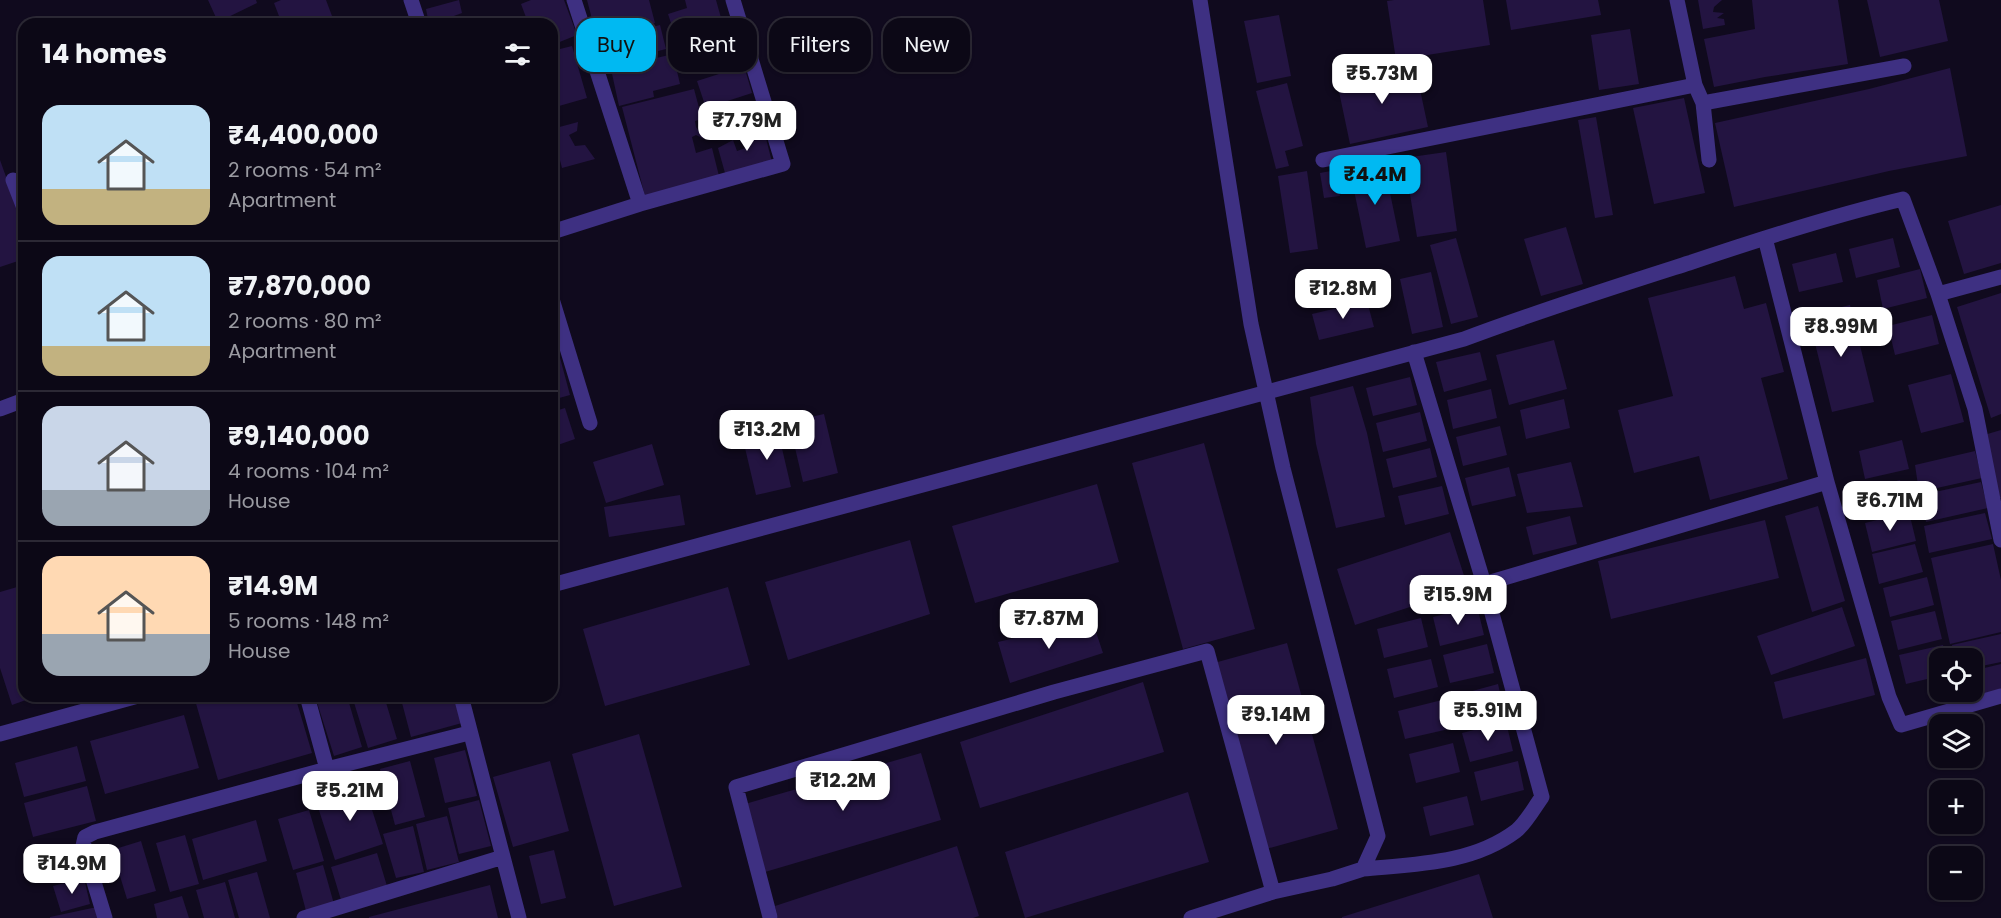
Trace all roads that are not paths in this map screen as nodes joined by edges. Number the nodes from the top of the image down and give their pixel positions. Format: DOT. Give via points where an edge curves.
graph roads {
  1 [pos="411,0"];
  2 [pos="574,0"];
  3 [pos="733,0"];
  4 [pos="1200,0"];
  5 [pos="1677,0"];
  6 [pos="417,18"];
  7 [pos="1904,66"];
  8 [pos="1695,85"];
  9 [pos="1703,103"];
  10 [pos="1323,160"];
  11 [pos="1709,160"];
  12 [pos="13,180"];
  13 [pos="18,193"];
  14 [pos="640,204"];
  15 [pos="558,230"];
  16 [pos="1765,238"];
  17 [pos="2001,277"];
  18 [pos="1938,294"];
  19 [pos="558,319"];
  20 [pos="1414,352"];
  21 [pos="1266,391"];
  22 [pos="18,407"];
  23 [pos="0,409"];
  24 [pos="590,423"];
  25 [pos="1827,482"];
  26 [pos="1999,524"];
  27 [pos="2001,540"];
  28 [pos="558,583"];
  29 [pos="1484,584"];
  30 [pos="2001,696"];
  31 [pos="116,702"];
  32 [pos="309,702"];
  33 [pos="462,702"];
  34 [pos="469,733"];
  35 [pos="0,734"];
  36 [pos="327,769"];
  37 [pos="503,858"];
  38 [pos="1364,869"];
  39 [pos="1273,892"];
  40 [pos="770,917"];
  41 [pos="105,918"];
  42 [pos="304,918"];
  43 [pos="519,918"];
  44 [pos="1191,918"];
  1 -- 6 [label="street"];
  2 -- 14 [label="street"];
  3 -- 14 [label="street" via="783,164"];
  4 -- 21 [label="street" via="1251,324"];
  5 -- 8 [label="street"];
  7 -- 9 [label="street"];
  8 -- 9 [label="street"];
  8 -- 10 [label="street"];
  9 -- 11 [label="street"];
  12 -- 13 [label="street"];
  14 -- 15 [label="street"];
  16 -- 18 [label="street" via="1904,199"];
  16 -- 20 [label="street" via="1464,339"];
  16 -- 25 [label="street"];
  17 -- 18 [label="street"];
  18 -- 26 [label="street" via="1975,409"];
  19 -- 24 [label="street"];
  20 -- 21 [label="street"];
  20 -- 29 [label="street"];
  21 -- 28 [label="street"];
  21 -- 38 [label="street" via="1378,836"];
  22 -- 23 [label="street"];
  25 -- 29 [label="street"];
  25 -- 30 [label="street" via="1889,697 1901,726"];
  26 -- 27 [label="street"];
  29 -- 38 [label="street" via="1542,797 1518,829 1488,849 1450,860"];
  31 -- 35 [label="street"];
  32 -- 36 [label="street"];
  33 -- 34 [label="street"];
  34 -- 36 [label="street"];
  34 -- 37 [label="street"];
  36 -- 41 [label="street" via="85,837 82,846"];
  37 -- 42 [label="street"];
  37 -- 43 [label="street"];
  38 -- 39 [label="street"];
  39 -- 40 [label="street" via="1207,651 1054,692 736,787"];
  39 -- 44 [label="street"];
}
